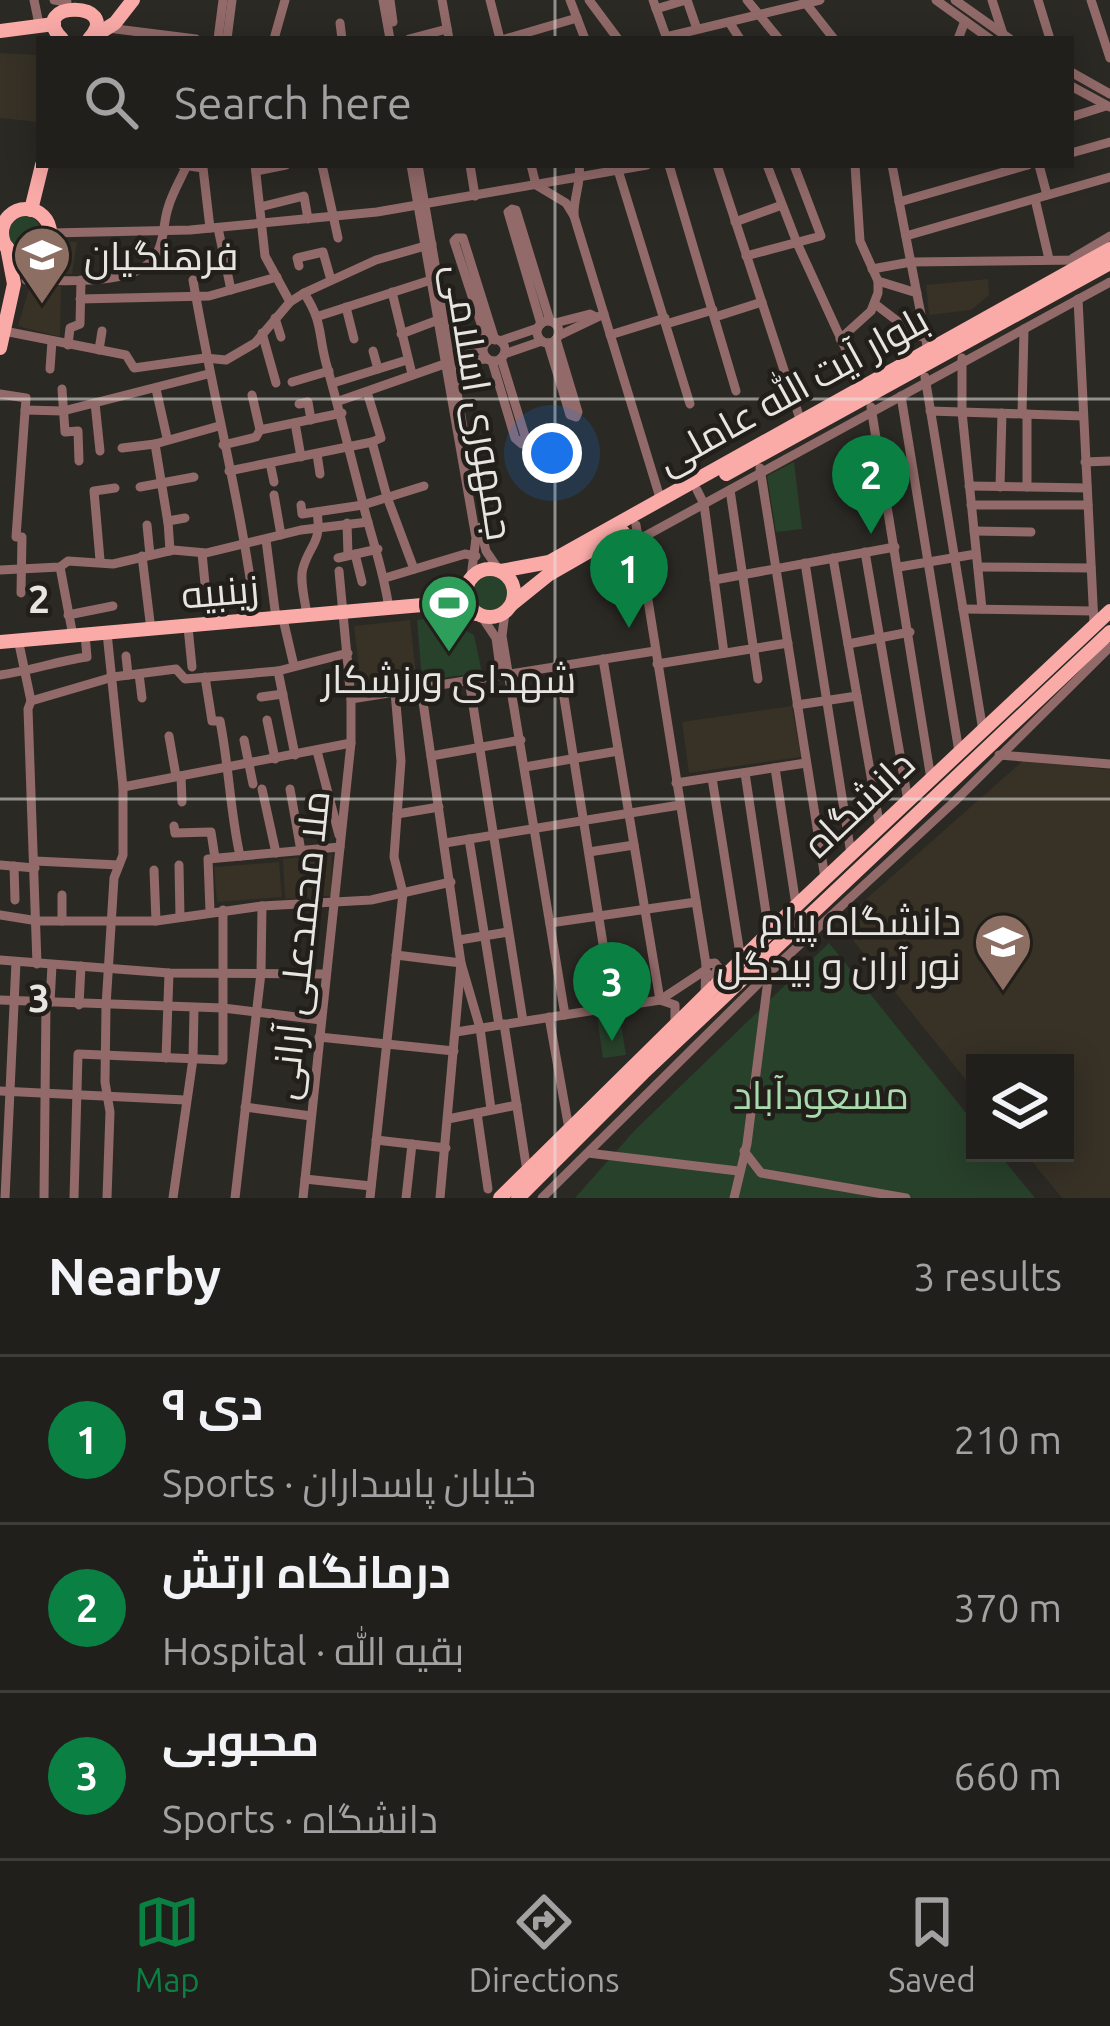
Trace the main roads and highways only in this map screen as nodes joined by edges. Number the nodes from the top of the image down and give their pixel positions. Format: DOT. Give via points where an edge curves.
graph roads {
  1 [pos="133,0"];
  2 [pos="65,1"];
  3 [pos="92,2"];
  4 [pos="46,24"];
  5 [pos="0,31"];
  6 [pos="59,36"];
  7 [pos="90,36"];
  8 [pos="94,36"];
  9 [pos="41,168"];
  10 [pos="31,209"];
  11 [pos="1,230"];
  12 [pos="7,247"];
  13 [pos="1110,249"];
  14 [pos="24,257"];
  15 [pos="1110,263"];
  16 [pos="20,282"];
  17 [pos="0,348"];
  18 [pos="926,359"];
  19 [pos="866,391"];
  20 [pos="531,568"];
  21 [pos="500,571"];
  22 [pos="469,580"];
  23 [pos="536,584"];
  24 [pos="445,603"];
  25 [pos="508,608"];
  26 [pos="1110,610"];
  27 [pos="479,615"];
  28 [pos="1110,632"];
  29 [pos="0,641"];
  30 [pos="944,790"];
  31 [pos="638,1069"];
  32 [pos="494,1194"];
  33 [pos="518,1198"];
  1 -- 8 [label="main road"];
  2 -- 3 [label="main road"];
  2 -- 4 [label="main road"];
  3 -- 7 [label="main road"];
  4 -- 5 [label="main road"];
  4 -- 6 [label="main road"];
  9 -- 10 [label="main road"];
  10 -- 11 [label="main road" via="9,216"];
  10 -- 14 [label="main road" via="50,233 39,253"];
  11 -- 12 [label="main road"];
  12 -- 14 [label="main road"];
  12 -- 16 [label="main road"];
  13 -- 18 [label="main road, بلوار آیت‌ الله عاملی"];
  14 -- 16 [label="main road"];
  15 -- 18 [label="main road, بلوار آیت‌ الله عاملی" via="962,354"];
  16 -- 17 [label="main road"];
  18 -- 19 [label="main road, بلوار آیت‌ الله عاملی"];
  19 -- 20 [label="main road, بلوار آیت‌ الله عاملی"];
  19 -- 23 [label="main road, بلوار آیت‌ الله عاملی" via="759,465"];
  20 -- 21 [label="main road, بلوار آیت‌ الله عاملی"];
  20 -- 23 [label="main road"];
  21 -- 22 [label="main road" via="484,569"];
  21 -- 25 [label="main road" via="512,583"];
  22 -- 24 [label="main road"];
  22 -- 27 [label="main road" via="465,597"];
  23 -- 25 [label="main road, بلوار آیت‌ الله عاملی"];
  24 -- 27 [label="main road, زینبیه"];
  24 -- 29 [label="main road, زینبیه"];
  25 -- 27 [label="main road"];
  26 -- 30 [label="main road, دانشگاه" via="959,754 939,763"];
  28 -- 30 [label="main road, دانشگاه"];
  30 -- 31 [label="main road, دانشگاه" via="764,967"];
  30 -- 31 [label="main road, دانشگاه" via="908,802"];
  31 -- 32 [label="main road, دانشگاه"];
  31 -- 33 [label="main road, دانشگاه"];
}
